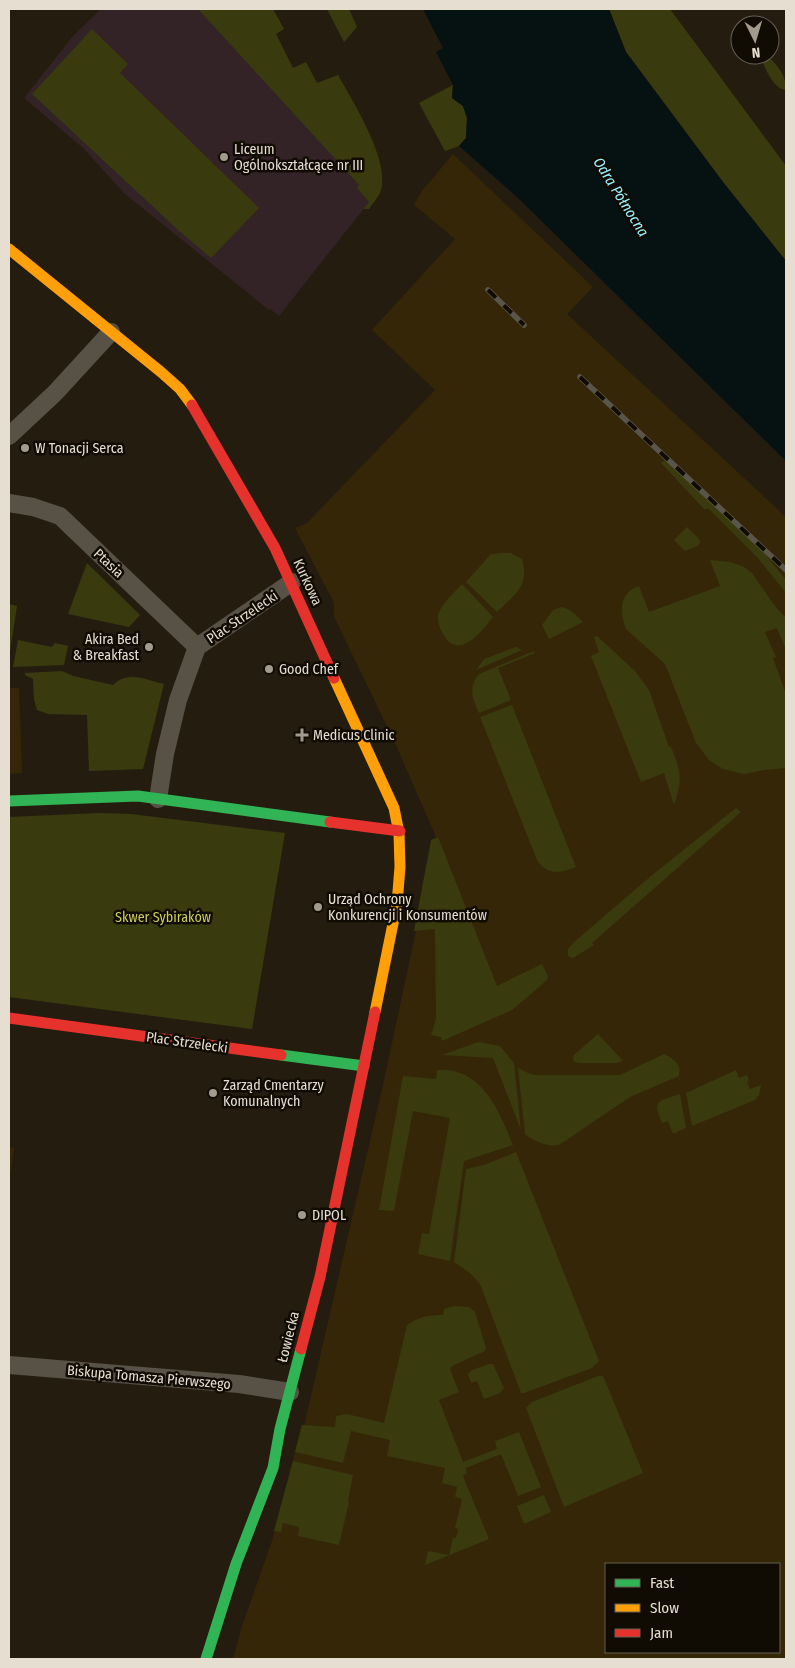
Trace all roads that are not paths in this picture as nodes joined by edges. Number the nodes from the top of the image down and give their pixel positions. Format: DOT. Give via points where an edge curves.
graph roads {
  1 [pos="9,250"];
  2 [pos="111,332"];
  3 [pos="9,436"];
  4 [pos="9,503"];
  5 [pos="292,582"];
  6 [pos="197,647"];
  7 [pos="158,799"];
  8 [pos="9,801"];
  9 [pos="400,831"];
  10 [pos="375,1015"];
  11 [pos="9,1018"];
  12 [pos="364,1066"];
  13 [pos="9,1365"];
  14 [pos="290,1392"];
  15 [pos="206,1659"];
  1 -- 2 [label="main road, Kurkowa"];
  2 -- 3 [label="street"];
  2 -- 5 [label="main road, Kurkowa" via="180,389 188,400"];
  4 -- 6 [label="street, Ptasia" via="60,516"];
  5 -- 6 [label="street, Plac Strzelecki"];
  5 -- 9 [label="main road, Kurkowa" via="394,808"];
  6 -- 7 [label="street, Plac Strzelecki" via="178,700"];
  7 -- 8 [label="main road" via="130,795"];
  7 -- 9 [label="main road"];
  9 -- 10 [label="main road, Kurkowa" via="402,863 397,904"];
  10 -- 12 [label="main road, Łowiecka"];
  11 -- 12 [label="main road, Plac Strzelecki"];
  12 -- 14 [label="main road, Łowiecka" via="320,1276"];
  13 -- 14 [label="street, Biskupa Tomasza Pierwszego" via="239,1384"];
  14 -- 15 [label="main road, Łowiecka" via="273,1468"];
}
